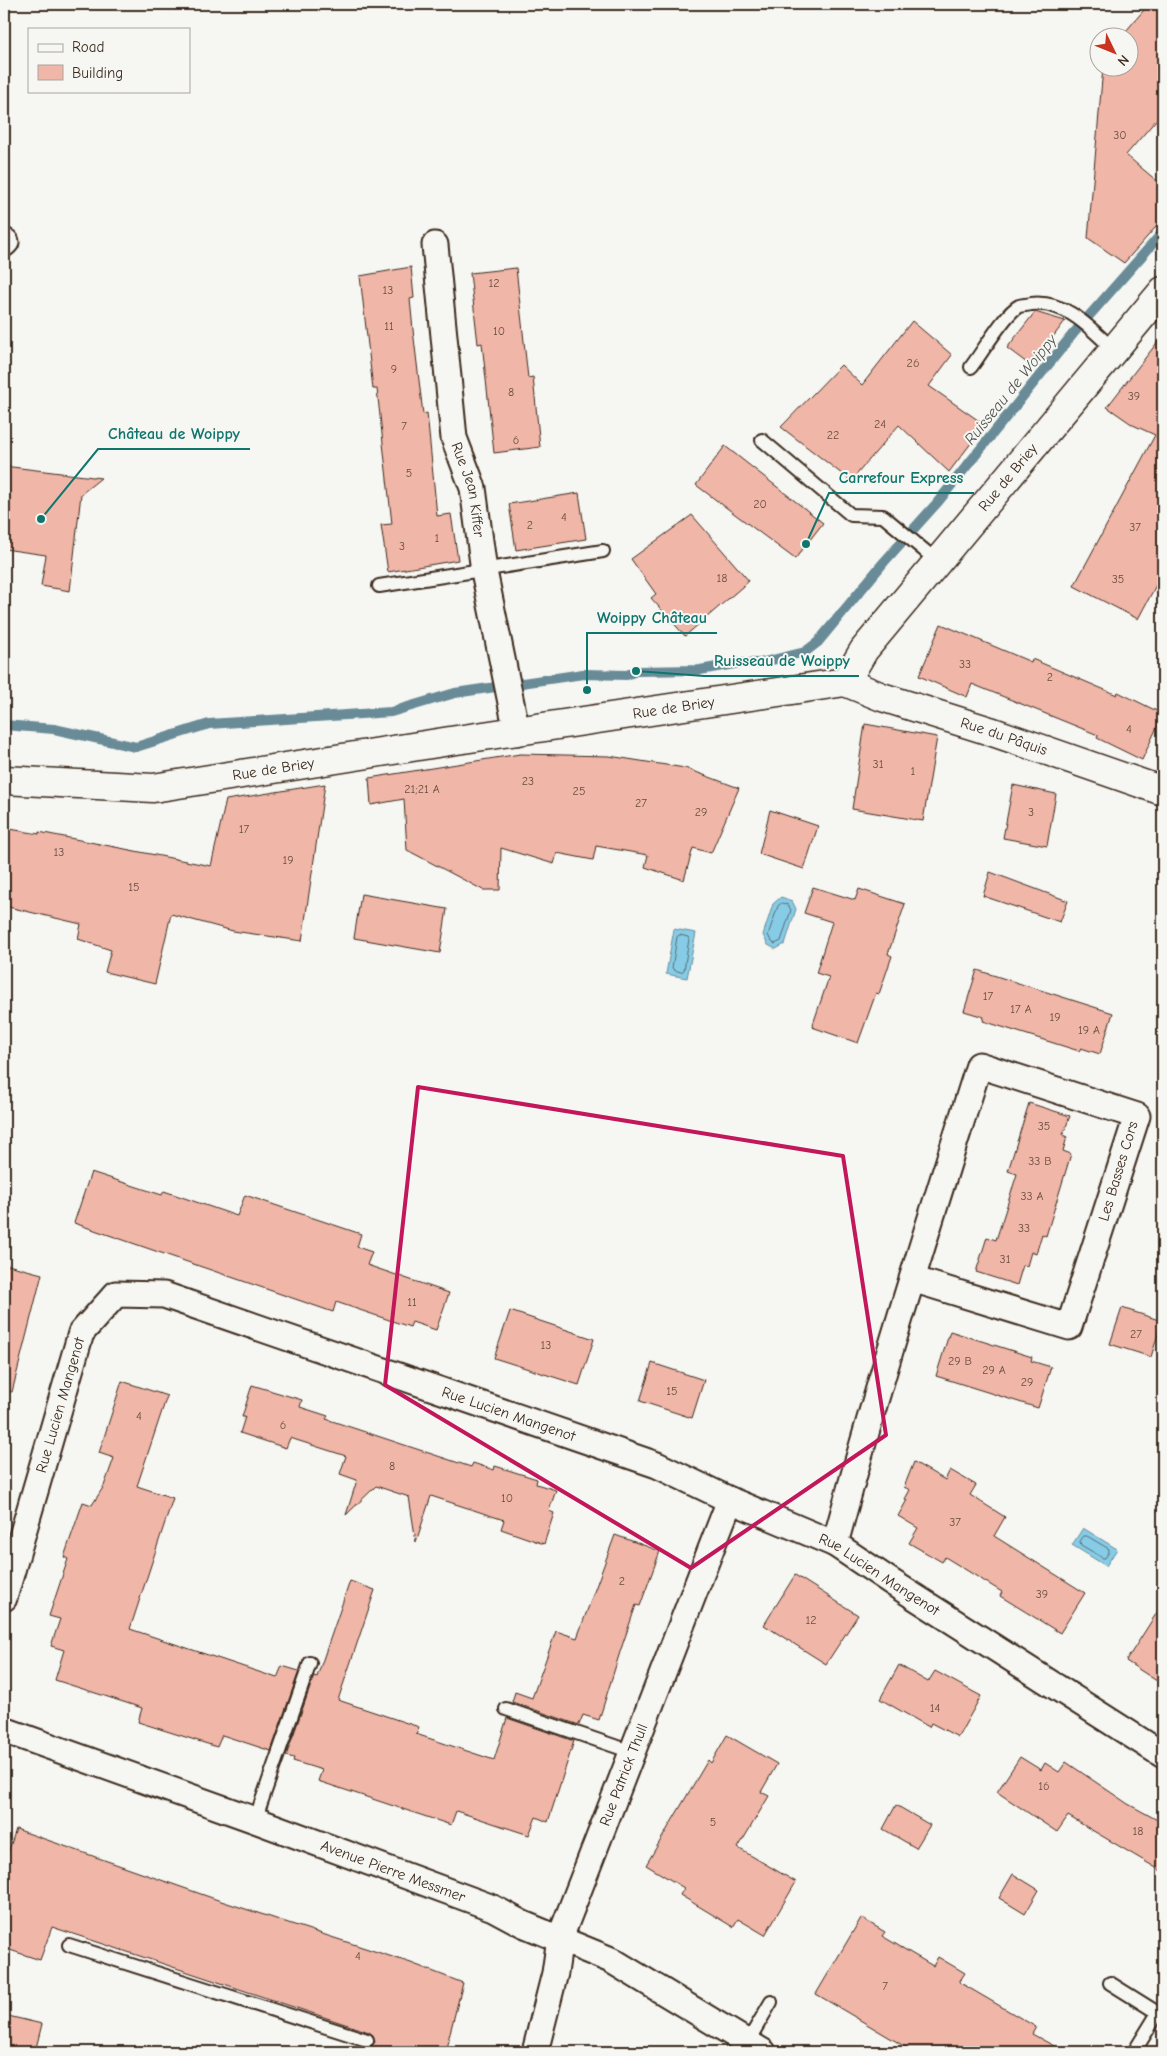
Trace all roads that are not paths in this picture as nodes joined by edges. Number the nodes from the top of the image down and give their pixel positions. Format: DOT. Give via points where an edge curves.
graph roads {
  1 [pos="435,244"];
  2 [pos="1163,291"];
  3 [pos="1113,349"];
  4 [pos="972,367"];
  5 [pos="762,440"];
  6 [pos="603,551"];
  7 [pos="927,553"];
  8 [pos="484,571"];
  9 [pos="379,586"];
  10 [pos="845,682"];
  11 [pos="517,732"];
  12 [pos="4,780"];
  13 [pos="1163,791"];
  14 [pos="912,1279"];
  15 [pos="730,1500"];
  16 [pos="835,1544"];
  17 [pos="4,1598"];
  18 [pos="310,1663"];
  19 [pos="506,1709"];
  20 [pos="4,1730"];
  21 [pos="632,1752"];
  22 [pos="1163,1755"];
  23 [pos="255,1820"];
  24 [pos="560,1938"];
  25 [pos="69,1945"];
  26 [pos="1110,1983"];
  27 [pos="771,2002"];
  28 [pos="367,2040"];
  29 [pos="755,2047"];
  30 [pos="535,2052"];
  31 [pos="1134,2052"];
  1 -- 8 [label="street, Rue Jean Kiffer" via="454,438 473,488"];
  2 -- 3 [label="street, Rue de Briey"];
  3 -- 4 [label="lane" via="1077,317 1054,306 1020,306 1004,321"];
  3 -- 7 [label="street, Rue de Briey"];
  5 -- 7 [label="lane" via="851,515 883,516"];
  6 -- 8 [label="lane"];
  7 -- 10 [label="street, Rue de Briey"];
  8 -- 9 [label="lane"];
  8 -- 11 [label="street, Rue Jean Kiffer"];
  10 -- 11 [label="street, Rue de Briey"];
  10 -- 13 [label="street, Rue du Pâquis"];
  11 -- 12 [label="street, Rue de Briey" via="153,788"];
  14 -- 14 [label="street, Les Basses Cors" via="979,1065 1137,1116 1069,1327"];
  14 -- 16 [label="street, Les Basses Cors"];
  15 -- 16 [label="street, Rue Lucien Mangenot"];
  15 -- 17 [label="street, Rue Lucien Mangenot" via="657,1465 164,1295 116,1294 81,1332"];
  15 -- 21 [label="street, Rue Patrick Thull"];
  16 -- 22 [label="street, Rue Lucien Mangenot"];
  18 -- 23 [label="lane"];
  19 -- 21 [label="lane"];
  20 -- 23 [label="street, Avenue Pierre Messmer"];
  21 -- 24 [label="street, Rue Patrick Thull"];
  23 -- 24 [label="street, Avenue Pierre Messmer" via="493,1908"];
  24 -- 29 [label="street, Avenue Pierre Messmer" via="611,1960"];
  24 -- 30 [label="street, Rue Patrick Thull" via="556,1973"];
  25 -- 28 [label="lane"];
  26 -- 31 [label="lane" via="1158,2013"];
  27 -- 29 [label="lane"];
}
